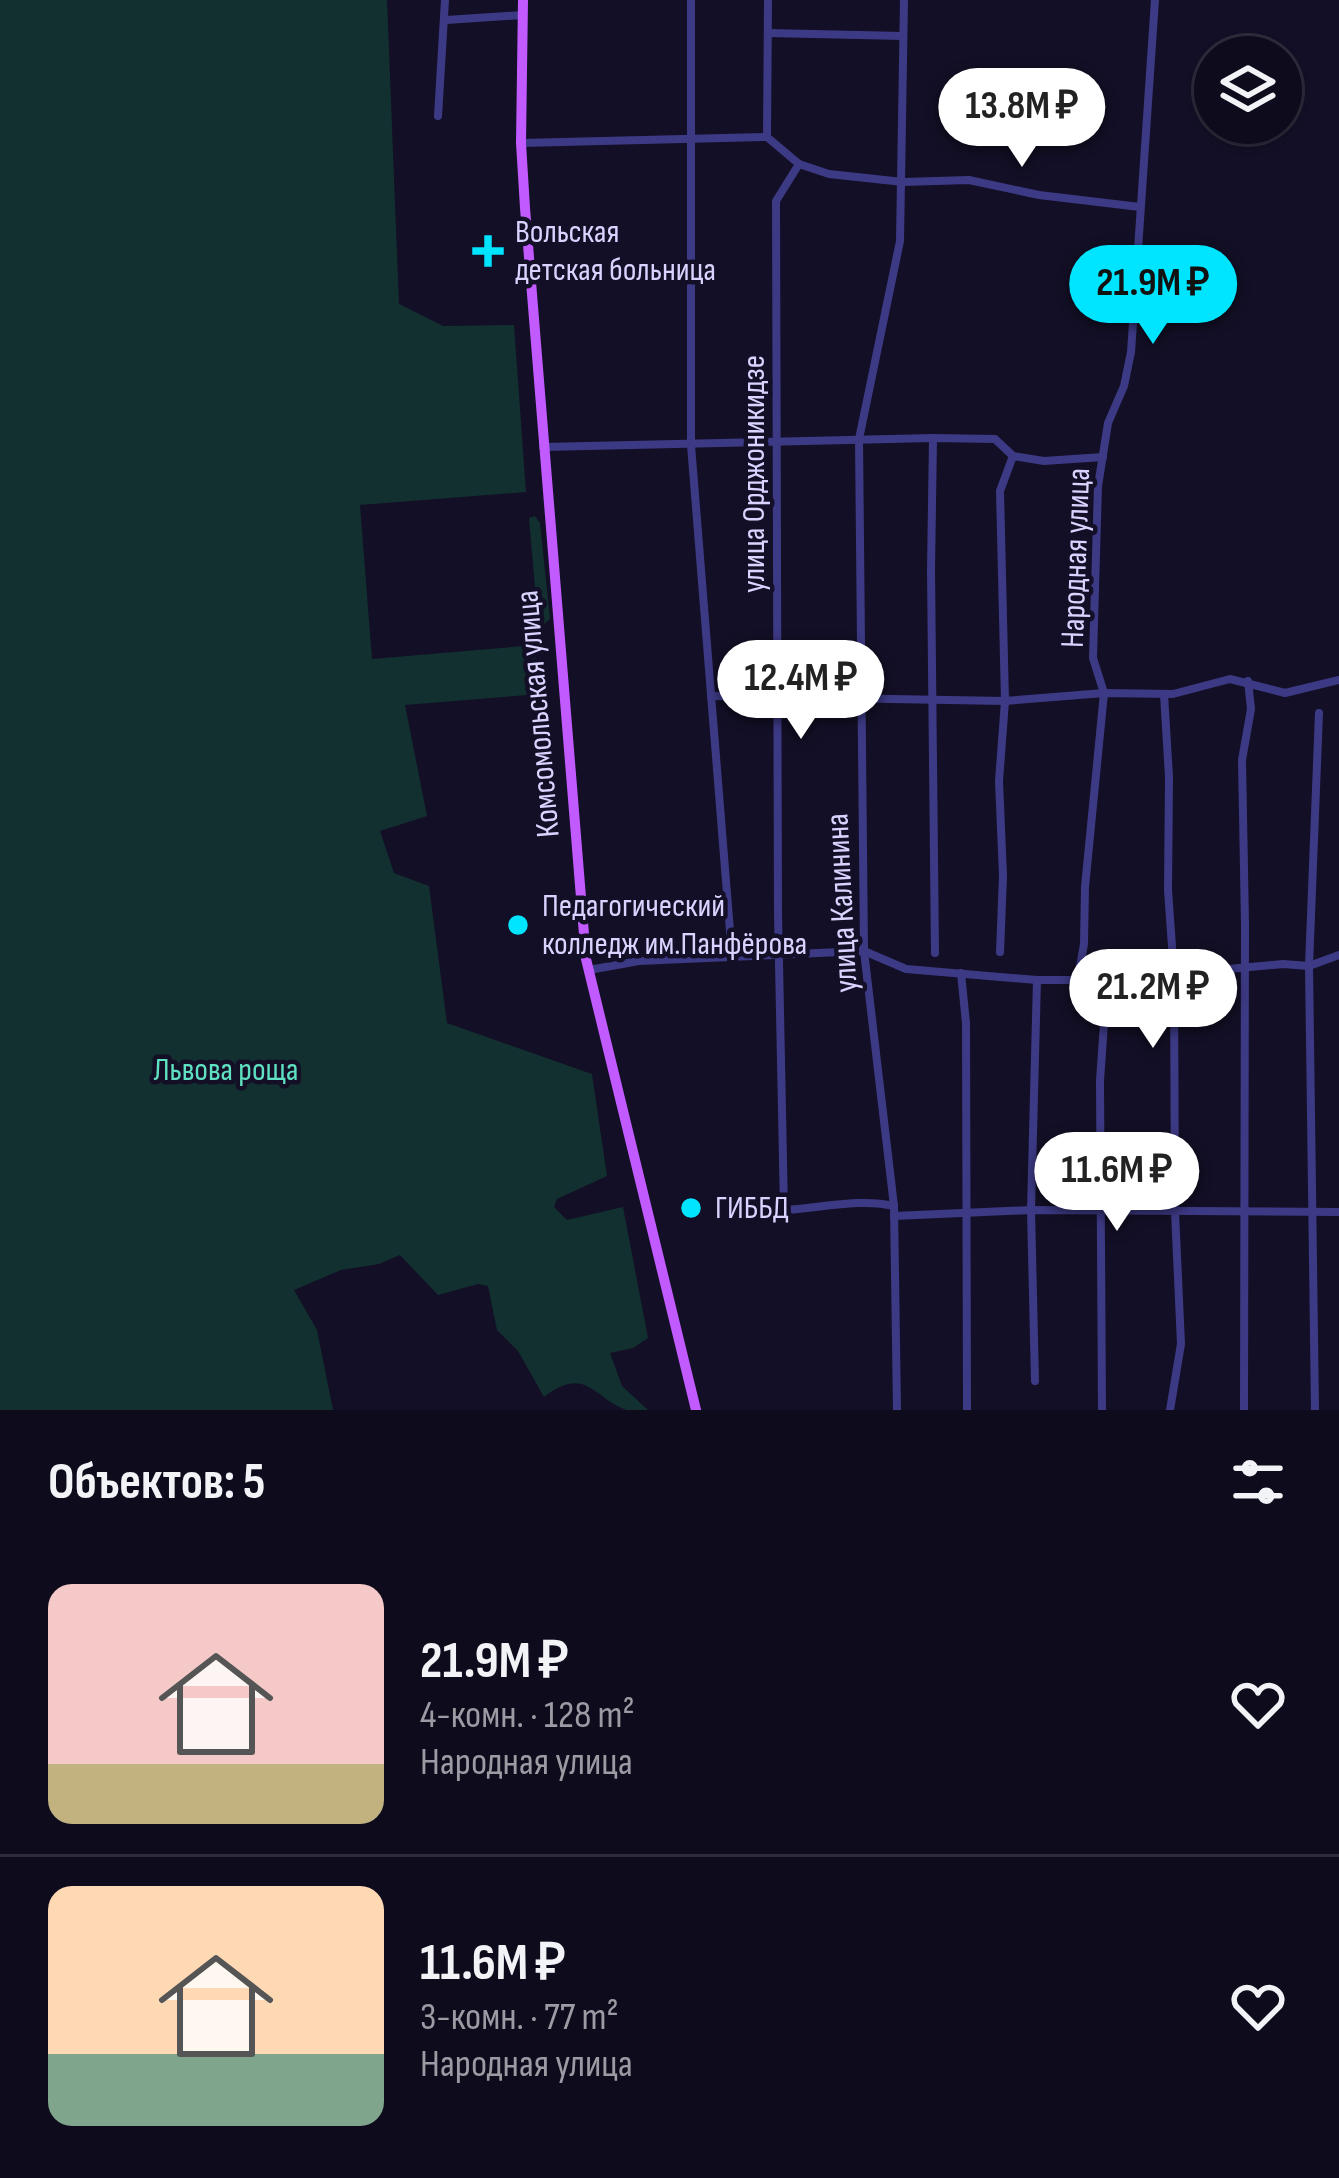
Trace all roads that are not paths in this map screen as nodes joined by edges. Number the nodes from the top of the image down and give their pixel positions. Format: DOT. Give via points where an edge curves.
graph roads {
  1 [pos="446,0"];
  2 [pos="524,0"];
  3 [pos="692,0"];
  4 [pos="767,0"];
  5 [pos="904,0"];
  6 [pos="1155,0"];
  7 [pos="523,15"];
  8 [pos="446,20"];
  9 [pos="768,33"];
  10 [pos="903,35"];
  11 [pos="439,116"];
  12 [pos="767,137"];
  13 [pos="690,139"];
  14 [pos="521,143"];
  15 [pos="799,164"];
  16 [pos="903,182"];
  17 [pos="1140,207"];
  18 [pos="933,438"];
  19 [pos="859,440"];
  20 [pos="691,445"];
  21 [pos="777,445"];
  22 [pos="543,448"];
  23 [pos="1013,455"];
  24 [pos="1103,457"];
  25 [pos="1339,680"];
  26 [pos="1248,681"];
  27 [pos="1104,693"];
  28 [pos="1164,694"];
  29 [pos="711,696"];
  30 [pos="779,699"];
  31 [pos="933,699"];
  32 [pos="860,701"];
  33 [pos="1005,701"];
  34 [pos="1319,712"];
  35 [pos="864,951"];
  36 [pos="1000,952"];
  37 [pos="935,953"];
  38 [pos="781,955"];
  39 [pos="1339,955"];
  40 [pos="732,956"];
  41 [pos="1309,966"];
  42 [pos="1244,969"];
  43 [pos="588,970"];
  44 [pos="961,974"];
  45 [pos="1174,976"];
  46 [pos="1078,978"];
  47 [pos="1037,980"];
  48 [pos="1107,980"];
  49 [pos="1031,1210"];
  50 [pos="894,1211"];
  51 [pos="1339,1212"];
  52 [pos="1102,1213"];
  53 [pos="1175,1213"];
  54 [pos="1244,1213"];
  55 [pos="1312,1213"];
  56 [pos="965,1214"];
  57 [pos="1035,1381"];
  58 [pos="697,1410"];
  59 [pos="897,1410"];
  60 [pos="967,1410"];
  61 [pos="1102,1410"];
  62 [pos="1170,1410"];
  63 [pos="1244,1410"];
  64 [pos="1315,1410"];
  1 -- 8 [label="street"];
  2 -- 7 [label="main road, Комсомольская улица"];
  3 -- 13 [label="street"];
  4 -- 9 [label="street"];
  5 -- 10 [label="street, улица Калинина"];
  6 -- 17 [label="street, Народная улица"];
  7 -- 8 [label="street"];
  7 -- 14 [label="main road, Комсомольская улица"];
  8 -- 11 [label="street"];
  9 -- 10 [label="street"];
  9 -- 12 [label="street"];
  10 -- 16 [label="street, улица Калинина"];
  12 -- 13 [label="street"];
  12 -- 15 [label="street"];
  13 -- 14 [label="street"];
  13 -- 20 [label="street"];
  14 -- 22 [label="main road, Комсомольская улица"];
  15 -- 16 [label="street"];
  15 -- 21 [label="street, улица Орджоникидзе" via="776,201"];
  16 -- 17 [label="street" via="969,180"];
  16 -- 19 [label="street, улица Калинина" via="896,274"];
  17 -- 24 [label="street, Народная улица" via="1131,352"];
  18 -- 19 [label="street"];
  18 -- 23 [label="street" via="995,440"];
  18 -- 31 [label="street"];
  19 -- 21 [label="street"];
  19 -- 32 [label="street, улица Калинина"];
  20 -- 21 [label="street"];
  20 -- 22 [label="street"];
  20 -- 29 [label="street"];
  21 -- 30 [label="street, улица Орджоникидзе"];
  22 -- 43 [label="main road, Комсомольская улица"];
  23 -- 24 [label="street"];
  23 -- 33 [label="street" via="1000,491"];
  24 -- 27 [label="street, Народная улица" via="1094,658"];
  25 -- 26 [label="street" via="1285,693"];
  26 -- 28 [label="street"];
  26 -- 42 [label="street"];
  27 -- 28 [label="street"];
  27 -- 33 [label="street"];
  27 -- 46 [label="street, Народная улица"];
  28 -- 45 [label="street"];
  29 -- 30 [label="street"];
  29 -- 40 [label="street"];
  30 -- 32 [label="street"];
  30 -- 38 [label="street, улица Орджоникидзе"];
  31 -- 32 [label="street"];
  31 -- 33 [label="street"];
  31 -- 37 [label="street"];
  32 -- 35 [label="street, улица Калинина"];
  33 -- 36 [label="street"];
  34 -- 41 [label="street"];
  35 -- 38 [label="street"];
  35 -- 44 [label="street" via="906,970"];
  35 -- 50 [label="street, улица Калинина"];
  38 -- 40 [label="street"];
  38 -- 50 [label="street, улица Орджоникидзе" via="784,1210 869,1200"];
  39 -- 41 [label="street"];
  40 -- 43 [label="street"];
  41 -- 42 [label="street"];
  41 -- 55 [label="street"];
  42 -- 45 [label="street"];
  42 -- 54 [label="street"];
  43 -- 58 [label="main road, Комсомольская улица"];
  44 -- 47 [label="street"];
  44 -- 56 [label="street"];
  45 -- 48 [label="street"];
  45 -- 53 [label="street"];
  46 -- 47 [label="street"];
  46 -- 48 [label="street"];
  47 -- 49 [label="street"];
  48 -- 52 [label="street"];
  49 -- 52 [label="street"];
  49 -- 56 [label="street"];
  49 -- 57 [label="street"];
  50 -- 56 [label="street"];
  50 -- 59 [label="street, улица Калинина"];
  51 -- 55 [label="street"];
  52 -- 53 [label="street"];
  52 -- 61 [label="street"];
  53 -- 54 [label="street"];
  53 -- 62 [label="street" via="1181,1344"];
  54 -- 55 [label="street"];
  54 -- 63 [label="street"];
  55 -- 64 [label="street"];
  56 -- 60 [label="street"];
}
